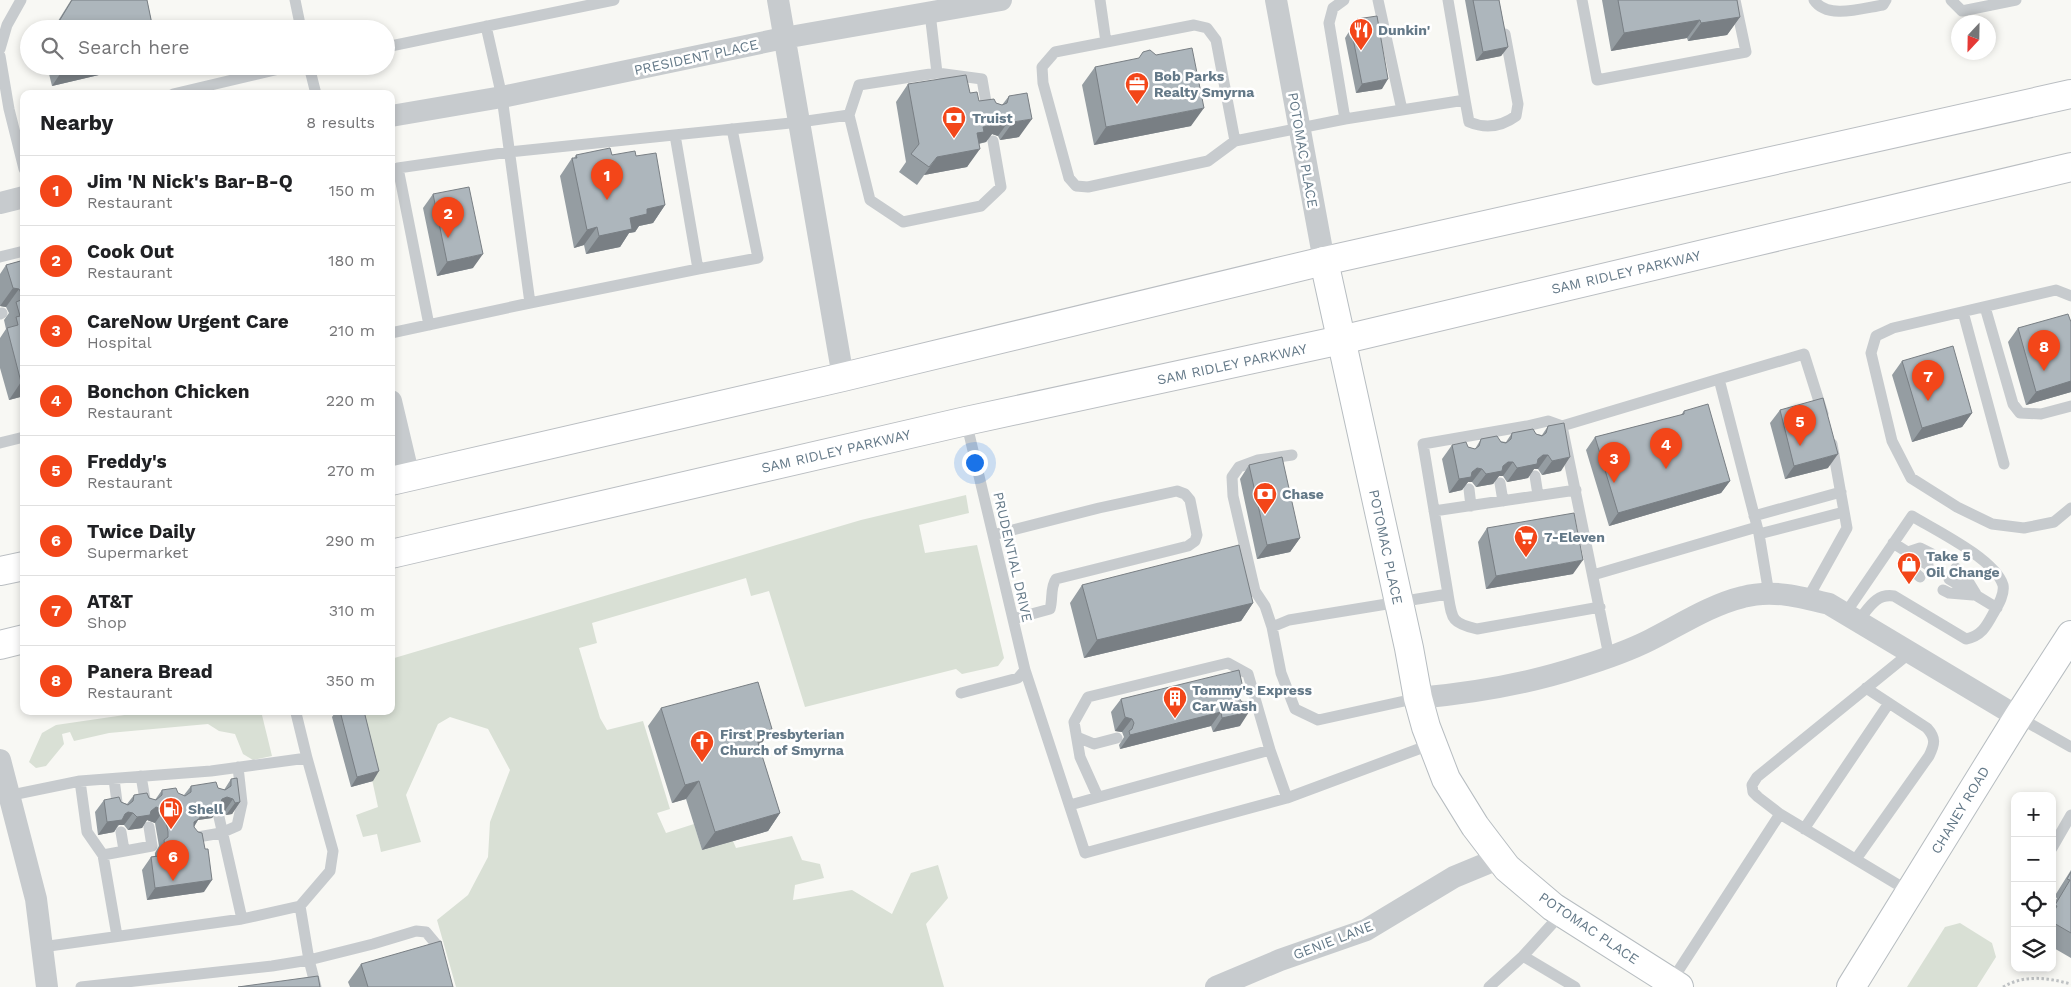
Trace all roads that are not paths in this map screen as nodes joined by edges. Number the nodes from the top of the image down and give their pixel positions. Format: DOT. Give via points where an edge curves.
graph roads {
  1 [pos="21,0"];
  2 [pos="295,0"];
  3 [pos="614,0"];
  4 [pos="778,0"];
  5 [pos="1001,0"];
  6 [pos="1100,0"];
  7 [pos="1276,0"];
  8 [pos="1344,0"];
  9 [pos="1378,0"];
  10 [pos="1448,0"];
  11 [pos="1582,0"];
  12 [pos="1735,0"];
  13 [pos="1814,0"];
  14 [pos="1886,0"];
  15 [pos="1951,0"];
  16 [pos="2016,0"];
  17 [pos="930,13"];
  18 [pos="1502,19"];
  19 [pos="299,20"];
  20 [pos="486,26"];
  21 [pos="784,38"];
  22 [pos="1106,42"];
  23 [pos="395,45"];
  24 [pos="0,49"];
  25 [pos="0,56"];
  26 [pos="937,73"];
  27 [pos="254,75"];
  28 [pos="312,75"];
  29 [pos="190,90"];
  30 [pos="315,90"];
  31 [pos="2071,94"];
  32 [pos="502,97"];
  33 [pos="1465,100"];
  34 [pos="1402,110"];
  35 [pos="395,115"];
  36 [pos="849,115"];
  37 [pos="988,116"];
  38 [pos="1345,119"];
  39 [pos="800,122"];
  40 [pos="19,129"];
  41 [pos="732,129"];
  42 [pos="1299,129"];
  43 [pos="675,136"];
  44 [pos="993,141"];
  45 [pos="1235,141"];
  46 [pos="509,152"];
  47 [pos="2071,167"];
  48 [pos="2071,183"];
  49 [pos="20,198"];
  50 [pos="0,203"];
  51 [pos="1795,232"];
  52 [pos="20,252"];
  53 [pos="0,257"];
  54 [pos="1324,261"];
  55 [pos="698,269"];
  56 [pos="2071,296"];
  57 [pos="530,303"];
  58 [pos="1985,307"];
  59 [pos="1964,312"];
  60 [pos="429,325"];
  61 [pos="395,332"];
  62 [pos="1340,340"];
  63 [pos="843,377"];
  64 [pos="1719,379"];
  65 [pos="2071,406"];
  66 [pos="966,421"];
  67 [pos="1562,426"];
  68 [pos="395,436"];
  69 [pos="20,438"];
  70 [pos="0,443"];
  71 [pos="1292,455"];
  72 [pos="2004,464"];
  73 [pos="1535,476"];
  74 [pos="400,479"];
  75 [pos="1500,483"];
  76 [pos="1468,489"];
  77 [pos="1576,490"];
  78 [pos="1841,492"];
  79 [pos="1538,495"];
  80 [pos="1503,501"];
  81 [pos="1471,506"];
  82 [pos="2071,508"];
  83 [pos="1434,511"];
  84 [pos="1844,512"];
  85 [pos="1756,526"];
  86 [pos="993,536"];
  87 [pos="1893,543"];
  88 [pos="1908,552"];
  89 [pos="395,553"];
  90 [pos="1932,554"];
  91 [pos="1928,566"];
  92 [pos="20,567"];
  93 [pos="1956,568"];
  94 [pos="0,572"];
  95 [pos="1593,575"];
  96 [pos="1920,577"];
  97 [pos="1949,579"];
  98 [pos="1943,590"];
  99 [pos="1448,594"];
  100 [pos="1769,594"];
  101 [pos="1977,595"];
  102 [pos="1808,598"];
  103 [pos="1397,601"];
  104 [pos="1600,607"];
  105 [pos="1997,608"];
  106 [pos="1851,617"];
  107 [pos="1013,620"];
  108 [pos="1272,627"];
  109 [pos="2071,635"];
  110 [pos="20,640"];
  111 [pos="0,645"];
  112 [pos="1911,652"];
  113 [pos="1609,656"];
  114 [pos="1025,670"];
  115 [pos="1866,688"];
  116 [pos="961,693"];
  117 [pos="1418,698"];
  118 [pos="1889,703"];
  119 [pos="1257,704"];
  120 [pos="1242,708"];
  121 [pos="296,715"];
  122 [pos="2018,717"];
  123 [pos="1077,737"];
  124 [pos="1117,738"];
  125 [pos="1432,744"];
  126 [pos="2071,747"];
  127 [pos="1270,750"];
  128 [pos="307,758"];
  129 [pos="0,760"];
  130 [pos="238,767"];
  131 [pos="141,776"];
  132 [pos="114,779"];
  133 [pos="80,781"];
  134 [pos="5,796"];
  135 [pos="1098,797"];
  136 [pos="1286,798"];
  137 [pos="146,805"];
  138 [pos="1070,805"];
  139 [pos="118,810"];
  140 [pos="1780,814"];
  141 [pos="2071,815"];
  142 [pos="219,817"];
  143 [pos="149,827"];
  144 [pos="1804,829"];
  145 [pos="121,832"];
  146 [pos="221,833"];
  147 [pos="192,838"];
  148 [pos="2056,841"];
  149 [pos="124,850"];
  150 [pos="103,855"];
  151 [pos="1500,858"];
  152 [pos="1856,859"];
  153 [pos="1910,892"];
  154 [pos="300,906"];
  155 [pos="1562,913"];
  156 [pos="242,919"];
  157 [pos="117,936"];
  158 [pos="42,947"];
  159 [pos="1523,956"];
  160 [pos="309,960"];
  161 [pos="443,970"];
  162 [pos="1675,984"];
  163 [pos="112,985"];
  164 [pos="47,987"];
  165 [pos="81,987"];
  166 [pos="316,987"];
  167 [pos="1216,987"];
  168 [pos="1489,987"];
  169 [pos="1575,987"];
  170 [pos="1851,987"];
  1 -- 24 [label="lane" via="7,25"];
  2 -- 19 [label="lane"];
  3 -- 20 [label="lane"];
  4 -- 21 [label="street"];
  5 -- 17 [label="street, PRESIDENT PLACE"];
  6 -- 22 [label="lane"];
  7 -- 42 [label="street, POTOMAC PLACE"];
  8 -- 38 [label="lane" via="1333,8 1329,23"];
  9 -- 34 [label="lane"];
  10 -- 33 [label="lane"];
  11 -- 12 [label="lane" via="1597,80 1746,52"];
  13 -- 14 [label="lane" via="1831,13 1883,5"];
  15 -- 16 [label="lane" via="1962,11"];
  17 -- 21 [label="street, PRESIDENT PLACE"];
  17 -- 26 [label="lane"];
  18 -- 33 [label="lane" via="1518,104 1516,116 1505,124 1482,127 1469,122"];
  20 -- 23 [label="lane"];
  20 -- 32 [label="lane"];
  21 -- 32 [label="street, PRESIDENT PLACE"];
  21 -- 39 [label="street"];
  22 -- 45 [label="lane" via="1194,25 1207,28 1216,40"];
  22 -- 45 [label="lane" via="1055,52 1042,68 1069,178 1076,186 1088,187 1208,160"];
  25 -- 40 [label="lane"];
  26 -- 36 [label="lane" via="860,85"];
  26 -- 37 [label="lane" via="982,79"];
  27 -- 29 [label="lane"];
  28 -- 30 [label="lane"];
  31 -- 54 [label="main road"];
  32 -- 35 [label="street, PRESIDENT PLACE"];
  32 -- 46 [label="lane"];
  33 -- 34 [label="lane"];
  34 -- 38 [label="lane"];
  36 -- 39 [label="lane"];
  36 -- 44 [label="lane" via="870,200 903,222 981,206 1001,187"];
  38 -- 42 [label="lane"];
  39 -- 41 [label="lane"];
  39 -- 63 [label="street"];
  41 -- 43 [label="lane"];
  41 -- 55 [label="lane" via="758,258"];
  42 -- 45 [label="lane"];
  42 -- 54 [label="street, POTOMAC PLACE"];
  43 -- 46 [label="lane"];
  43 -- 55 [label="lane"];
  46 -- 57 [label="lane"];
  46 -- 60 [label="lane" via="398,168"];
  47 -- 51 [label="main road, SAM RIDLEY PARKWAY"];
  48 -- 51 [label="main road" via="1916,218"];
  49 -- 50 [label="street"];
  51 -- 62 [label="main road, SAM RIDLEY PARKWAY"];
  52 -- 53 [label="lane"];
  54 -- 62 [label="main road, POTOMAC PLACE"];
  54 -- 63 [label="main road"];
  55 -- 57 [label="lane"];
  56 -- 58 [label="lane" via="2056,290"];
  57 -- 60 [label="lane"];
  58 -- 59 [label="lane"];
  58 -- 65 [label="lane" via="2013,404 2020,413 2041,414"];
  59 -- 72 [label="lane"];
  59 -- 82 [label="lane" via="1893,328 1876,336 1871,352 1892,441 1911,478 1957,507 1992,524 2024,528 2054,522"];
  60 -- 61 [label="lane"];
  62 -- 66 [label="main road, SAM RIDLEY PARKWAY"];
  62 -- 103 [label="main road, POTOMAC PLACE"];
  63 -- 74 [label="main road"];
  64 -- 67 [label="lane"];
  64 -- 78 [label="lane" via="1804,354 1828,432"];
  64 -- 85 [label="lane"];
  66 -- 86 [label="lane, PRUDENTIAL DRIVE"];
  66 -- 89 [label="main road, SAM RIDLEY PARKWAY"];
  67 -- 77 [label="lane"];
  67 -- 83 [label="lane" via="1548,421 1528,430 1461,442 1423,444"];
  68 -- 74 [label="street"];
  69 -- 70 [label="lane"];
  71 -- 108 [label="lane" via="1239,466 1232,477 1233,496 1255,591"];
  73 -- 79 [label="lane"];
  75 -- 80 [label="lane"];
  76 -- 81 [label="lane"];
  77 -- 79 [label="lane"];
  77 -- 95 [label="lane"];
  78 -- 84 [label="lane"];
  78 -- 85 [label="lane"];
  79 -- 80 [label="lane"];
  80 -- 81 [label="lane"];
  81 -- 83 [label="lane"];
  83 -- 99 [label="lane"];
  84 -- 85 [label="lane"];
  84 -- 102 [label="lane" via="1846,528"];
  85 -- 95 [label="lane"];
  85 -- 100 [label="lane"];
  86 -- 107 [label="lane, PRUDENTIAL DRIVE"];
  86 -- 107 [label="lane" via="1176,491 1190,500 1197,535 1188,546 1056,579 1050,609"];
  87 -- 88 [label="lane"];
  87 -- 105 [label="lane" via="1912,516 1972,552 1988,565 2003,585"];
  87 -- 106 [label="lane"];
  88 -- 90 [label="lane" via="1920,548"];
  88 -- 91 [label="lane"];
  88 -- 96 [label="lane" via="1909,567"];
  92 -- 94 [label="main road"];
  93 -- 101 [label="lane"];
  95 -- 104 [label="lane"];
  97 -- 101 [label="lane"];
  98 -- 101 [label="lane"];
  99 -- 103 [label="lane"];
  99 -- 104 [label="lane" via="1452,615 1460,626 1477,629"];
  100 -- 102 [label="street"];
  100 -- 113 [label="street" via="1743,596 1709,609 1648,641"];
  101 -- 105 [label="lane"];
  102 -- 106 [label="street" via="1829,604"];
  103 -- 108 [label="lane" via="1289,620"];
  103 -- 117 [label="main road, POTOMAC PLACE"];
  104 -- 113 [label="lane"];
  105 -- 106 [label="lane" via="1985,630 1966,639 1894,596 1878,598"];
  106 -- 112 [label="street"];
  107 -- 114 [label="lane, PRUDENTIAL DRIVE"];
  108 -- 117 [label="lane" via="1282,673 1295,709 1318,720"];
  109 -- 122 [label="main road, CHANEY ROAD"];
  110 -- 111 [label="main road"];
  112 -- 115 [label="lane"];
  112 -- 122 [label="street"];
  113 -- 117 [label="street" via="1578,668 1509,684"];
  114 -- 116 [label="lane" via="1018,678"];
  114 -- 138 [label="lane, PRUDENTIAL DRIVE"];
  115 -- 118 [label="lane"];
  115 -- 140 [label="lane" via="1757,777 1752,785 1754,792"];
  117 -- 125 [label="main road, POTOMAC PLACE"];
  118 -- 144 [label="lane"];
  118 -- 152 [label="lane" via="1927,728 1935,742 1929,756"];
  119 -- 120 [label="lane"];
  119 -- 123 [label="lane" via="1248,674 1228,663 1088,697 1074,722"];
  119 -- 127 [label="lane"];
  121 -- 128 [label="lane"];
  122 -- 126 [label="lane"];
  122 -- 153 [label="main road, CHANEY ROAD"];
  123 -- 124 [label="lane" via="1094,744"];
  123 -- 135 [label="lane" via="1080,757"];
  125 -- 136 [label="lane"];
  125 -- 151 [label="main road, POTOMAC PLACE" via="1451,787 1474,826"];
  127 -- 135 [label="lane"];
  127 -- 136 [label="lane"];
  128 -- 130 [label="lane"];
  128 -- 154 [label="lane" via="333,851 330,871"];
  129 -- 134 [label="street"];
  130 -- 131 [label="lane" via="211,775"];
  130 -- 146 [label="lane" via="242,803 237,826"];
  131 -- 132 [label="lane"];
  131 -- 137 [label="lane"];
  132 -- 133 [label="lane"];
  132 -- 139 [label="lane"];
  133 -- 134 [label="lane"];
  133 -- 150 [label="lane" via="87,832"];
  134 -- 158 [label="street" via="36,899"];
  135 -- 138 [label="lane"];
  136 -- 138 [label="lane, PRUDENTIAL DRIVE" via="1085,853"];
  140 -- 144 [label="lane"];
  140 -- 162 [label="lane"];
  141 -- 148 [label="lane"];
  142 -- 146 [label="lane"];
  143 -- 149 [label="lane" via="152,846"];
  144 -- 152 [label="lane"];
  145 -- 149 [label="lane"];
  146 -- 147 [label="lane"];
  146 -- 156 [label="lane"];
  149 -- 150 [label="lane"];
  150 -- 157 [label="lane"];
  151 -- 155 [label="main road, POTOMAC PLACE" via="1507,868"];
  151 -- 167 [label="street, GENIE LANE" via="1454,877 1366,930 1280,960"];
  152 -- 153 [label="lane"];
  153 -- 170 [label="main road, CHANEY ROAD"];
  154 -- 156 [label="lane"];
  154 -- 160 [label="lane"];
  155 -- 159 [label="lane"];
  155 -- 162 [label="main road, POTOMAC PLACE"];
  156 -- 157 [label="lane"];
  157 -- 158 [label="lane"];
  158 -- 164 [label="street"];
  159 -- 168 [label="lane"];
  159 -- 169 [label="lane"];
  160 -- 161 [label="lane" via="416,931 426,932 436,944"];
  160 -- 163 [label="lane"];
  160 -- 166 [label="lane"];
  163 -- 165 [label="lane"];
}
